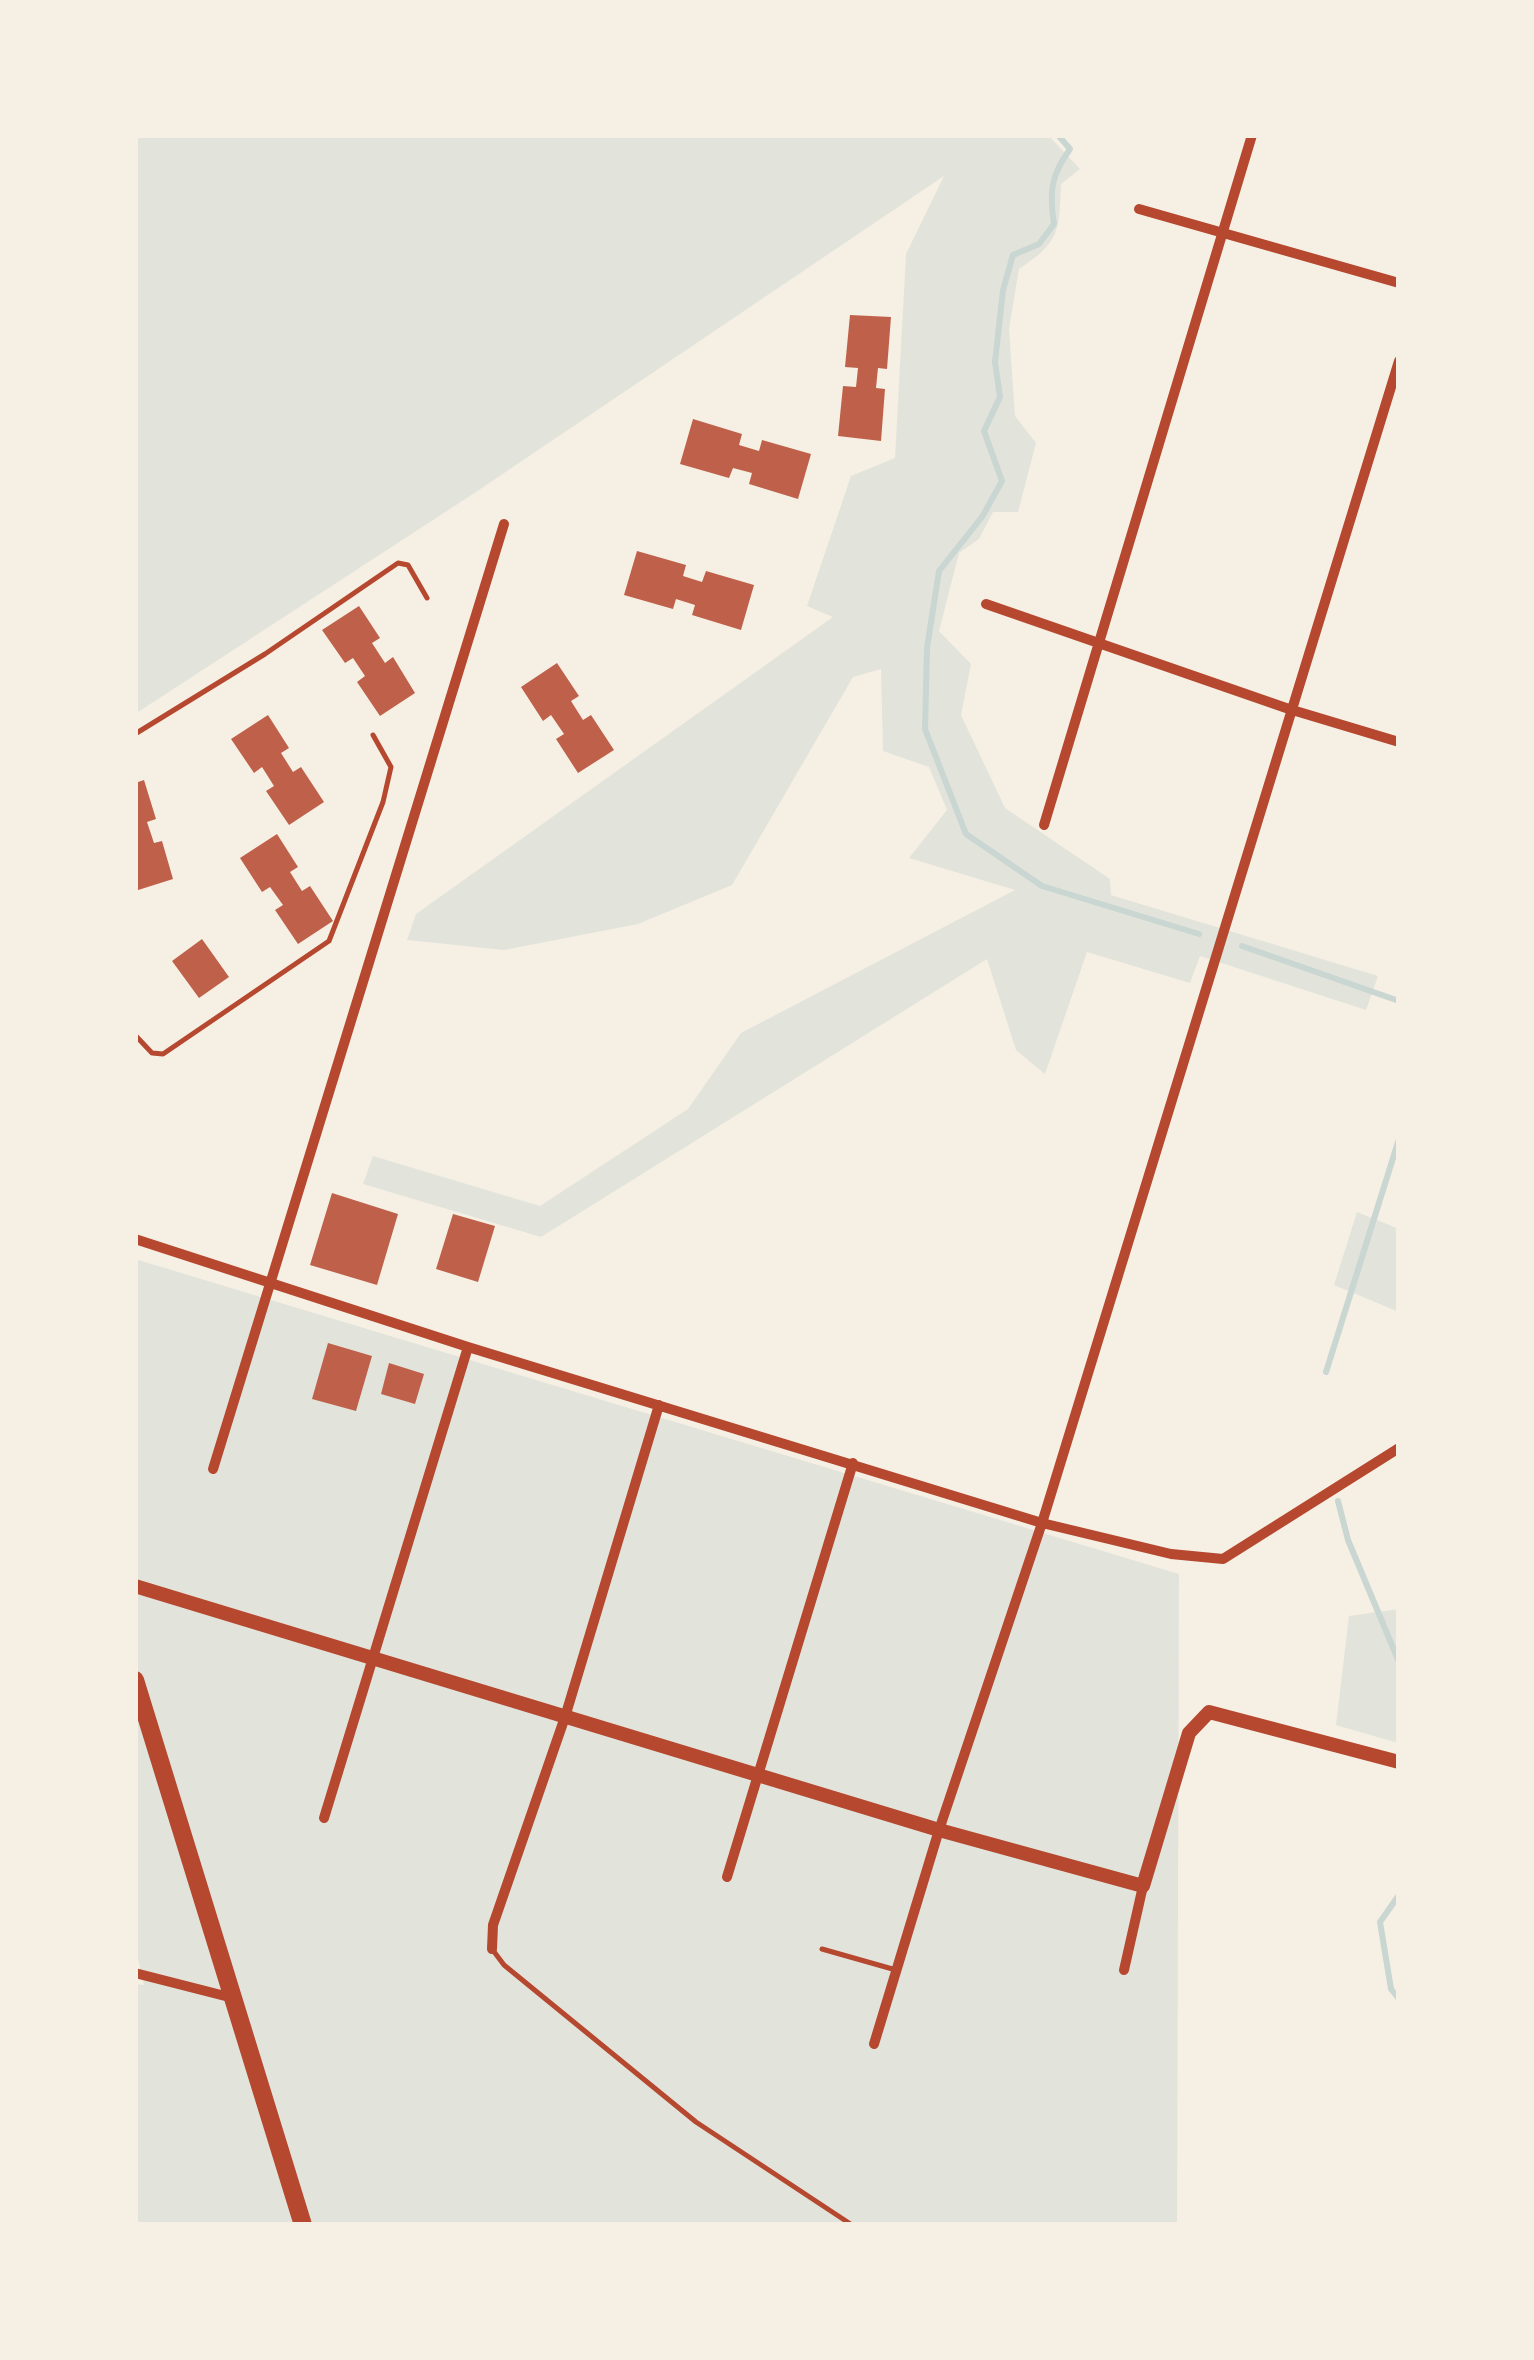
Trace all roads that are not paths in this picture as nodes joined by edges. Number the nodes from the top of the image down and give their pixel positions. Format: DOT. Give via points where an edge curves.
graph roads {
  1 [pos="1252,135"];
  2 [pos="1138,209"];
  3 [pos="1222,233"];
  4 [pos="1399,284"];
  5 [pos="1399,361"];
  6 [pos="504,524"];
  7 [pos="427,598"];
  8 [pos="986,604"];
  9 [pos="1098,645"];
  10 [pos="1289,709"];
  11 [pos="135,734"];
  12 [pos="373,735"];
  13 [pos="1399,742"];
  14 [pos="1044,824"];
  15 [pos="135,1035"];
  16 [pos="135,1239"];
  17 [pos="270,1282"];
  18 [pos="468,1347"];
  19 [pos="659,1405"];
  20 [pos="1399,1448"];
  21 [pos="853,1463"];
  22 [pos="213,1468"];
  23 [pos="1042,1523"];
  24 [pos="135,1586"];
  25 [pos="372,1658"];
  26 [pos="135,1680"];
  27 [pos="565,1717"];
  28 [pos="1399,1762"];
  29 [pos="758,1775"];
  30 [pos="324,1818"];
  31 [pos="939,1830"];
  32 [pos="726,1877"];
  33 [pos="1143,1886"];
  34 [pos="492,1949"];
  35 [pos="822,1949"];
  36 [pos="896,1970"];
  37 [pos="1124,1970"];
  38 [pos="135,1973"];
  39 [pos="232,1998"];
  40 [pos="874,2044"];
  41 [pos="302,2225"];
  42 [pos="852,2225"];
  1 -- 3 [label="street"];
  2 -- 3 [label="street"];
  3 -- 4 [label="street"];
  3 -- 9 [label="street"];
  5 -- 10 [label="street"];
  6 -- 17 [label="street"];
  7 -- 11 [label="lane" via="408,565 398,562"];
  8 -- 9 [label="street"];
  9 -- 10 [label="street"];
  9 -- 14 [label="street"];
  10 -- 13 [label="street"];
  10 -- 23 [label="street"];
  12 -- 15 [label="lane" via="391,768 329,941 163,1054 152,1053"];
  16 -- 17 [label="street"];
  17 -- 18 [label="street"];
  17 -- 22 [label="street"];
  18 -- 19 [label="street"];
  18 -- 25 [label="street"];
  19 -- 21 [label="street"];
  19 -- 27 [label="street"];
  20 -- 23 [label="street" via="1223,1559 1120,1544"];
  21 -- 23 [label="street"];
  21 -- 29 [label="street"];
  23 -- 31 [label="street"];
  24 -- 25 [label="street"];
  25 -- 27 [label="street"];
  25 -- 30 [label="street"];
  26 -- 39 [label="main road"];
  27 -- 29 [label="street"];
  27 -- 34 [label="street" via="493,1924"];
  28 -- 33 [label="street" via="1220,1712 1200,1716 1189,1733"];
  29 -- 31 [label="street"];
  29 -- 32 [label="street"];
  31 -- 33 [label="street"];
  31 -- 36 [label="street"];
  33 -- 37 [label="street"];
  34 -- 42 [label="lane" via="504,1966 696,2122"];
  35 -- 36 [label="lane"];
  36 -- 40 [label="street"];
  38 -- 39 [label="street"];
  39 -- 41 [label="main road"];
}
